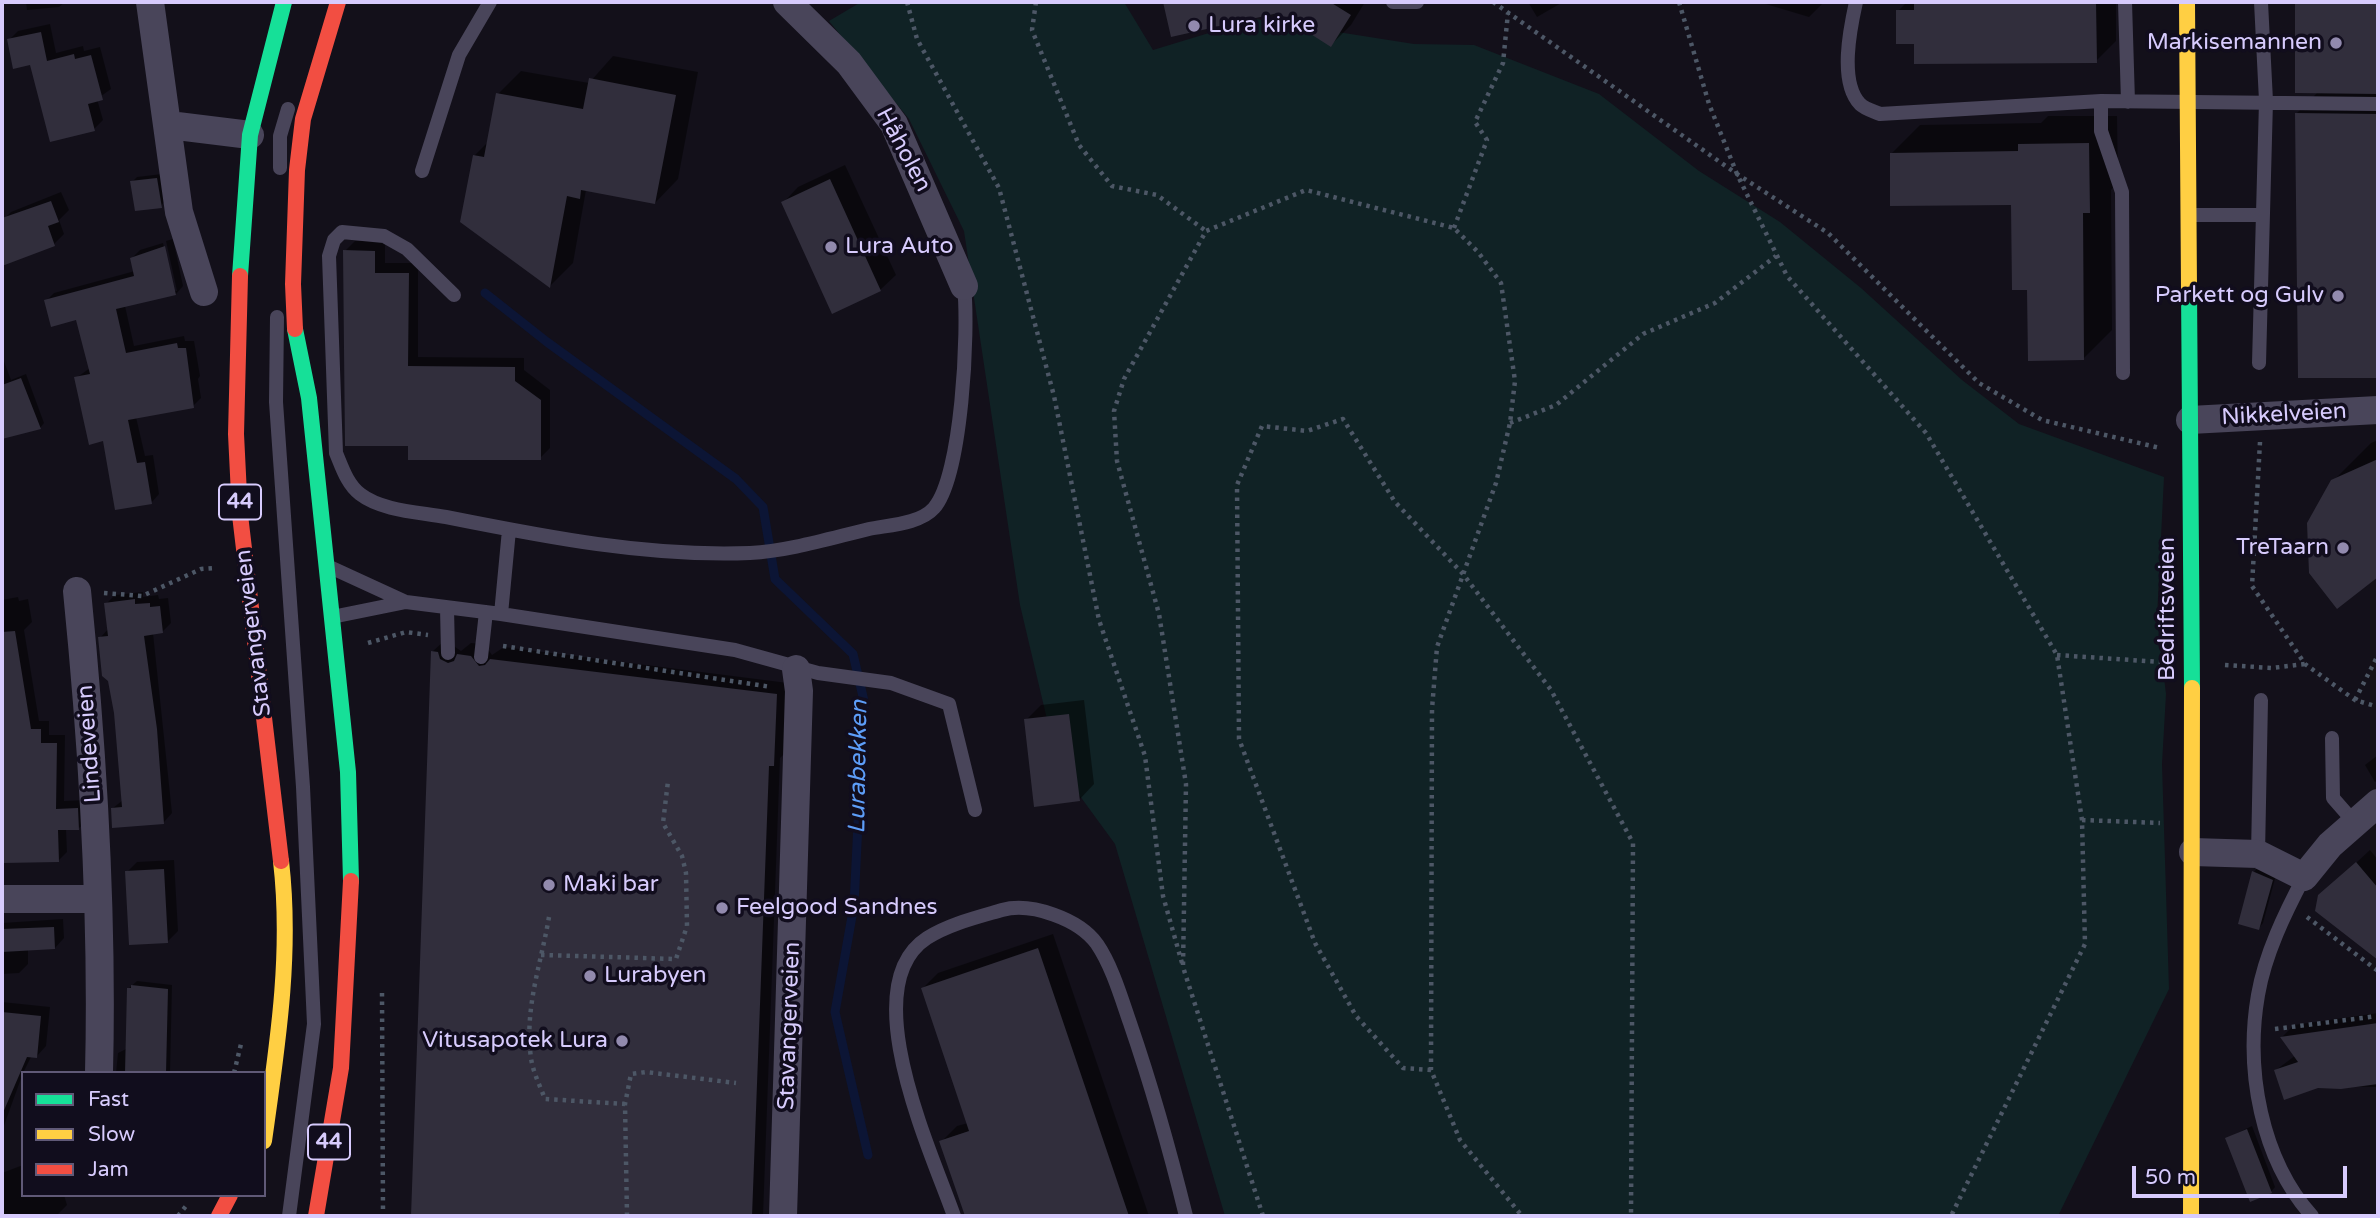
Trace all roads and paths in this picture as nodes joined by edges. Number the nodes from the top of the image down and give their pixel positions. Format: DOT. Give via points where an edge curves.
graph roads {
  1 [pos="150,2"];
  2 [pos="284,2"];
  3 [pos="338,2"];
  4 [pos="491,2"];
  5 [pos="787,2"];
  6 [pos="907,2"];
  7 [pos="1035,2"];
  8 [pos="1393,2"];
  9 [pos="1417,2"];
  10 [pos="1493,2"];
  11 [pos="1679,2"];
  12 [pos="1856,2"];
  13 [pos="2125,2"];
  14 [pos="2187,2"];
  15 [pos="2261,2"];
  16 [pos="1508,13"];
  17 [pos="292,95"];
  18 [pos="2101,101"];
  19 [pos="2266,101"];
  20 [pos="2128,102"];
  21 [pos="2187,103"];
  22 [pos="2378,104"];
  23 [pos="169,125"];
  24 [pos="250,135"];
  25 [pos="422,171"];
  26 [pos="1737,174"];
  27 [pos="279,189"];
  28 [pos="2188,215"];
  29 [pos="2261,215"];
  30 [pos="1454,228"];
  31 [pos="1206,231"];
  32 [pos="1776,256"];
  33 [pos="964,286"];
  34 [pos="204,292"];
  35 [pos="454,295"];
  36 [pos="278,296"];
  37 [pos="2259,363"];
  38 [pos="2123,373"];
  39 [pos="2378,410"];
  40 [pos="2190,420"];
  41 [pos="1510,423"];
  42 [pos="2249,438"];
  43 [pos="2190,453"];
  44 [pos="509,530"];
  45 [pos="328,566"];
  46 [pos="223,568"];
  47 [pos="1463,575"];
  48 [pos="77,591"];
  49 [pos="406,602"];
  50 [pos="447,608"];
  51 [pos="486,612"];
  52 [pos="501,614"];
  53 [pos="332,617"];
  54 [pos="449,638"];
  55 [pos="360,644"];
  56 [pos="482,650"];
  57 [pos="448,653"];
  58 [pos="2057,655"];
  59 [pos="2378,655"];
  60 [pos="2113,660"];
  61 [pos="2305,664"];
  62 [pos="2272,668"];
  63 [pos="804,678"];
  64 [pos="2261,700"];
  65 [pos="2355,700"];
  66 [pos="2378,707"];
  67 [pos="2332,738"];
  68 [pos="668,781"];
  69 [pos="2378,803"];
  70 [pos="975,810"];
  71 [pos="2082,820"];
  72 [pos="2354,822"];
  73 [pos="2193,824"];
  74 [pos="2193,852"];
  75 [pos="2258,854"];
  76 [pos="2304,877"];
  77 [pos="2,899"];
  78 [pos="96,899"];
  79 [pos="2290,904"];
  80 [pos="549,917"];
  81 [pos="541,956"];
  82 [pos="1183,967"];
  83 [pos="2378,971"];
  84 [pos="284,1005"];
  85 [pos="2378,1016"];
  86 [pos="2255,1032"];
  87 [pos="341,1068"];
  88 [pos="1430,1070"];
  89 [pos="99,1071"];
  90 [pos="266,1079"];
  91 [pos="736,1083"];
  92 [pos="625,1104"];
  93 [pos="266,1127"];
  94 [pos="345,1142"];
  95 [pos="229,1197"];
  96 [pos="219,1216"];
  97 [pos="289,1216"];
  98 [pos="316,1216"];
  99 [pos="627,1216"];
  100 [pos="783,1216"];
  101 [pos="954,1216"];
  102 [pos="1186,1216"];
  103 [pos="1263,1216"];
  104 [pos="1522,1216"];
  105 [pos="1631,1216"];
  106 [pos="1951,1216"];
  107 [pos="2191,1216"];
  108 [pos="2312,1216"];
  1 -- 23 [label="street"];
  2 -- 24 [label="main road, Stavangerveien / 44"];
  3 -- 45 [label="main road, 44" via="303,119 293,317 309,398"];
  4 -- 25 [label="lane" via="459,55"];
  5 -- 33 [label="street, Håholen" via="849,63 894,124"];
  6 -- 82 [label="path" via="917,39 999,188 1054,396 1099,620 1145,756 1163,896"];
  7 -- 31 [label="path" via="1032,30 1079,145 1112,186 1157,195"];
  8 -- 9 [label="lane"];
  10 -- 16 [label="path"];
  11 -- 26 [label="path" via="1709,104"];
  12 -- 18 [label="lane" via="1847,38 1851,92 1862,106 1880,114"];
  13 -- 20 [label="lane"];
  14 -- 21 [label="main road, Bedriftsveien"];
  15 -- 19 [label="lane"];
  16 -- 26 [label="path"];
  16 -- 30 [label="path" via="1503,63 1475,122 1487,140"];
  17 -- 27 [label="lane" via="280,135"];
  18 -- 20 [label="lane"];
  18 -- 38 [label="lane" via="2101,131 2122,192"];
  19 -- 21 [label="lane"];
  19 -- 22 [label="lane"];
  19 -- 29 [label="lane"];
  20 -- 21 [label="lane"];
  21 -- 28 [label="main road, Bedriftsveien"];
  23 -- 24 [label="street"];
  23 -- 34 [label="street" via="179,212"];
  24 -- 84 [label="main road, Stavangerveien / 44" via="240,269 237,455 285,896"];
  26 -- 32 [label="path"];
  26 -- 43 [label="path" via="1828,233 1979,383 2042,420"];
  28 -- 29 [label="lane"];
  28 -- 40 [label="main road, Bedriftsveien"];
  29 -- 37 [label="lane"];
  30 -- 31 [label="path" via="1306,190"];
  30 -- 41 [label="path" via="1501,283 1515,381"];
  31 -- 82 [label="path" via="1124,379 1114,411 1117,461 1159,614 1186,784"];
  32 -- 41 [label="path" via="1715,303 1643,334 1556,405"];
  32 -- 58 [label="path" via="1787,276 1926,433"];
  33 -- 44 [label="lane" via="967,315 961,414 944,490 934,508 910,520 752,553 653,552"];
  35 -- 44 [label="lane" via="407,249 384,236 342,232 334,240 329,256 336,453 360,494 390,506"];
  36 -- 97 [label="lane" via="276,402 314,1024"];
  39 -- 40 [label="street, Nikkelveien"];
  40 -- 43 [label="main road, Bedriftsveien"];
  41 -- 47 [label="path" via="1496,483"];
  42 -- 61 [label="path" via="2260,438 2252,586"];
  43 -- 73 [label="main road, Bedriftsveien"];
  44 -- 52 [label="lane"];
  45 -- 49 [label="lane"];
  45 -- 53 [label="main road, 44"];
  46 -- 48 [label="path" via="201,569 142,596"];
  47 -- 88 [label="path" via="1437,648 1432,709"];
  47 -- 88 [label="path" via="1395,502 1343,419 1307,431 1262,426 1237,485 1239,739 1315,943 1356,1016 1403,1068"];
  47 -- 105 [label="path" via="1551,690 1633,843"];
  48 -- 78 [label="street, Lindeveien" via="93,745"];
  49 -- 50 [label="lane"];
  49 -- 53 [label="lane"];
  50 -- 51 [label="lane"];
  50 -- 54 [label="lane"];
  51 -- 52 [label="lane"];
  51 -- 56 [label="lane"];
  52 -- 63 [label="lane" via="734,650"];
  53 -- 87 [label="main road, 44" via="348,772 352,910"];
  54 -- 55 [label="path" via="406,632"];
  54 -- 57 [label="lane"];
  56 -- 63 [label="path"];
  58 -- 60 [label="path"];
  58 -- 71 [label="path"];
  59 -- 65 [label="path"];
  61 -- 62 [label="path"];
  61 -- 65 [label="path"];
  63 -- 70 [label="lane" via="891,683 949,704"];
  63 -- 100 [label="street, Stavangerveien"];
  64 -- 75 [label="lane"];
  65 -- 66 [label="path"];
  67 -- 72 [label="lane" via="2333,798"];
  68 -- 81 [label="path" via="663,823 686,873 687,926 676,959"];
  69 -- 72 [label="street"];
  71 -- 73 [label="path"];
  71 -- 106 [label="path" via="2085,944"];
  72 -- 76 [label="street"];
  73 -- 74 [label="main road, Bedriftsveien"];
  74 -- 75 [label="street"];
  74 -- 107 [label="main road, Bedriftsveien"];
  75 -- 76 [label="street"];
  76 -- 79 [label="lane"];
  77 -- 78 [label="street"];
  78 -- 89 [label="street, Lindeveien"];
  79 -- 83 [label="path"];
  79 -- 86 [label="lane" via="2258,995"];
  80 -- 81 [label="path"];
  81 -- 92 [label="path" via="528,1024 531,1060 545,1099"];
  82 -- 103 [label="path"];
  84 -- 90 [label="main road"];
  84 -- 93 [label="main road, Stavangerveien / 44"];
  85 -- 86 [label="path"];
  86 -- 108 [label="lane" via="2260,1104 2269,1141 2280,1172"];
  87 -- 94 [label="main road"];
  87 -- 98 [label="main road, 44"];
  88 -- 104 [label="path" via="1460,1140"];
  91 -- 92 [label="path" via="631,1074"];
  92 -- 99 [label="path"];
  95 -- 96 [label="main road"];
  101 -- 102 [label="lane" via="900,1063 895,1015 902,968 926,939 1018,905 1061,917 1096,943 1119,991 1157,1103"];
}
